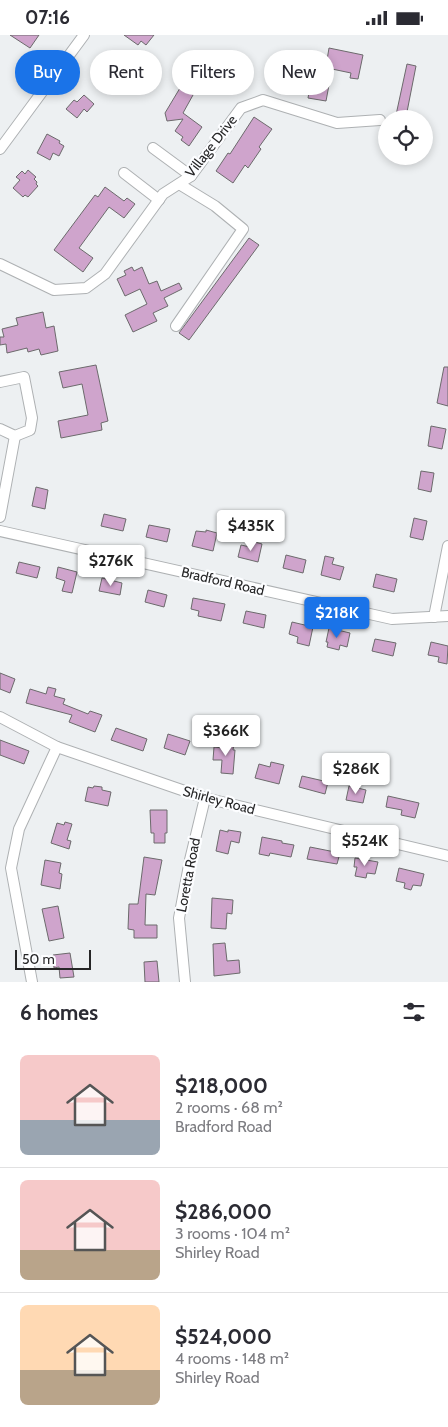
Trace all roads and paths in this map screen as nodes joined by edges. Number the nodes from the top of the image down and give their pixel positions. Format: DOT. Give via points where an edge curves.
graph roads {
  1 [pos="84,35"];
  2 [pos="378,120"];
  3 [pos="153,148"];
  4 [pos="0,149"];
  5 [pos="124,173"];
  6 [pos="191,176"];
  7 [pos="179,184"];
  8 [pos="159,199"];
  9 [pos="0,264"];
  10 [pos="176,326"];
  11 [pos="0,382"];
  12 [pos="0,429"];
  13 [pos="15,436"];
  14 [pos="0,517"];
  15 [pos="0,531"];
  16 [pos="448,546"];
  17 [pos="434,617"];
  18 [pos="448,617"];
  19 [pos="0,717"];
  20 [pos="57,747"];
  21 [pos="205,798"];
  22 [pos="448,856"];
  23 [pos="32,982"];
  24 [pos="185,982"];
  1 -- 4 [label="street"];
  2 -- 6 [label="street, Village Drive" via="337,123 263,100 241,108"];
  3 -- 6 [label="street"];
  5 -- 8 [label="street"];
  6 -- 7 [label="street, Village Drive"];
  7 -- 8 [label="street, Village Drive"];
  7 -- 10 [label="street" via="215,206 243,229"];
  8 -- 9 [label="street, Village Drive" via="105,274 86,288 54,290"];
  11 -- 13 [label="street" via="24,377 32,418 30,430"];
  12 -- 13 [label="street"];
  13 -- 14 [label="street"];
  15 -- 17 [label="street, Bradford Road" via="392,619"];
  16 -- 17 [label="street"];
  17 -- 18 [label="street, Bradford Road"];
  19 -- 20 [label="street, Shirley Road"];
  20 -- 21 [label="street, Shirley Road"];
  20 -- 23 [label="street" via="19,829 11,868"];
  21 -- 22 [label="street, Shirley Road"];
  21 -- 24 [label="street, Loretta Road" via="179,917"];
}
